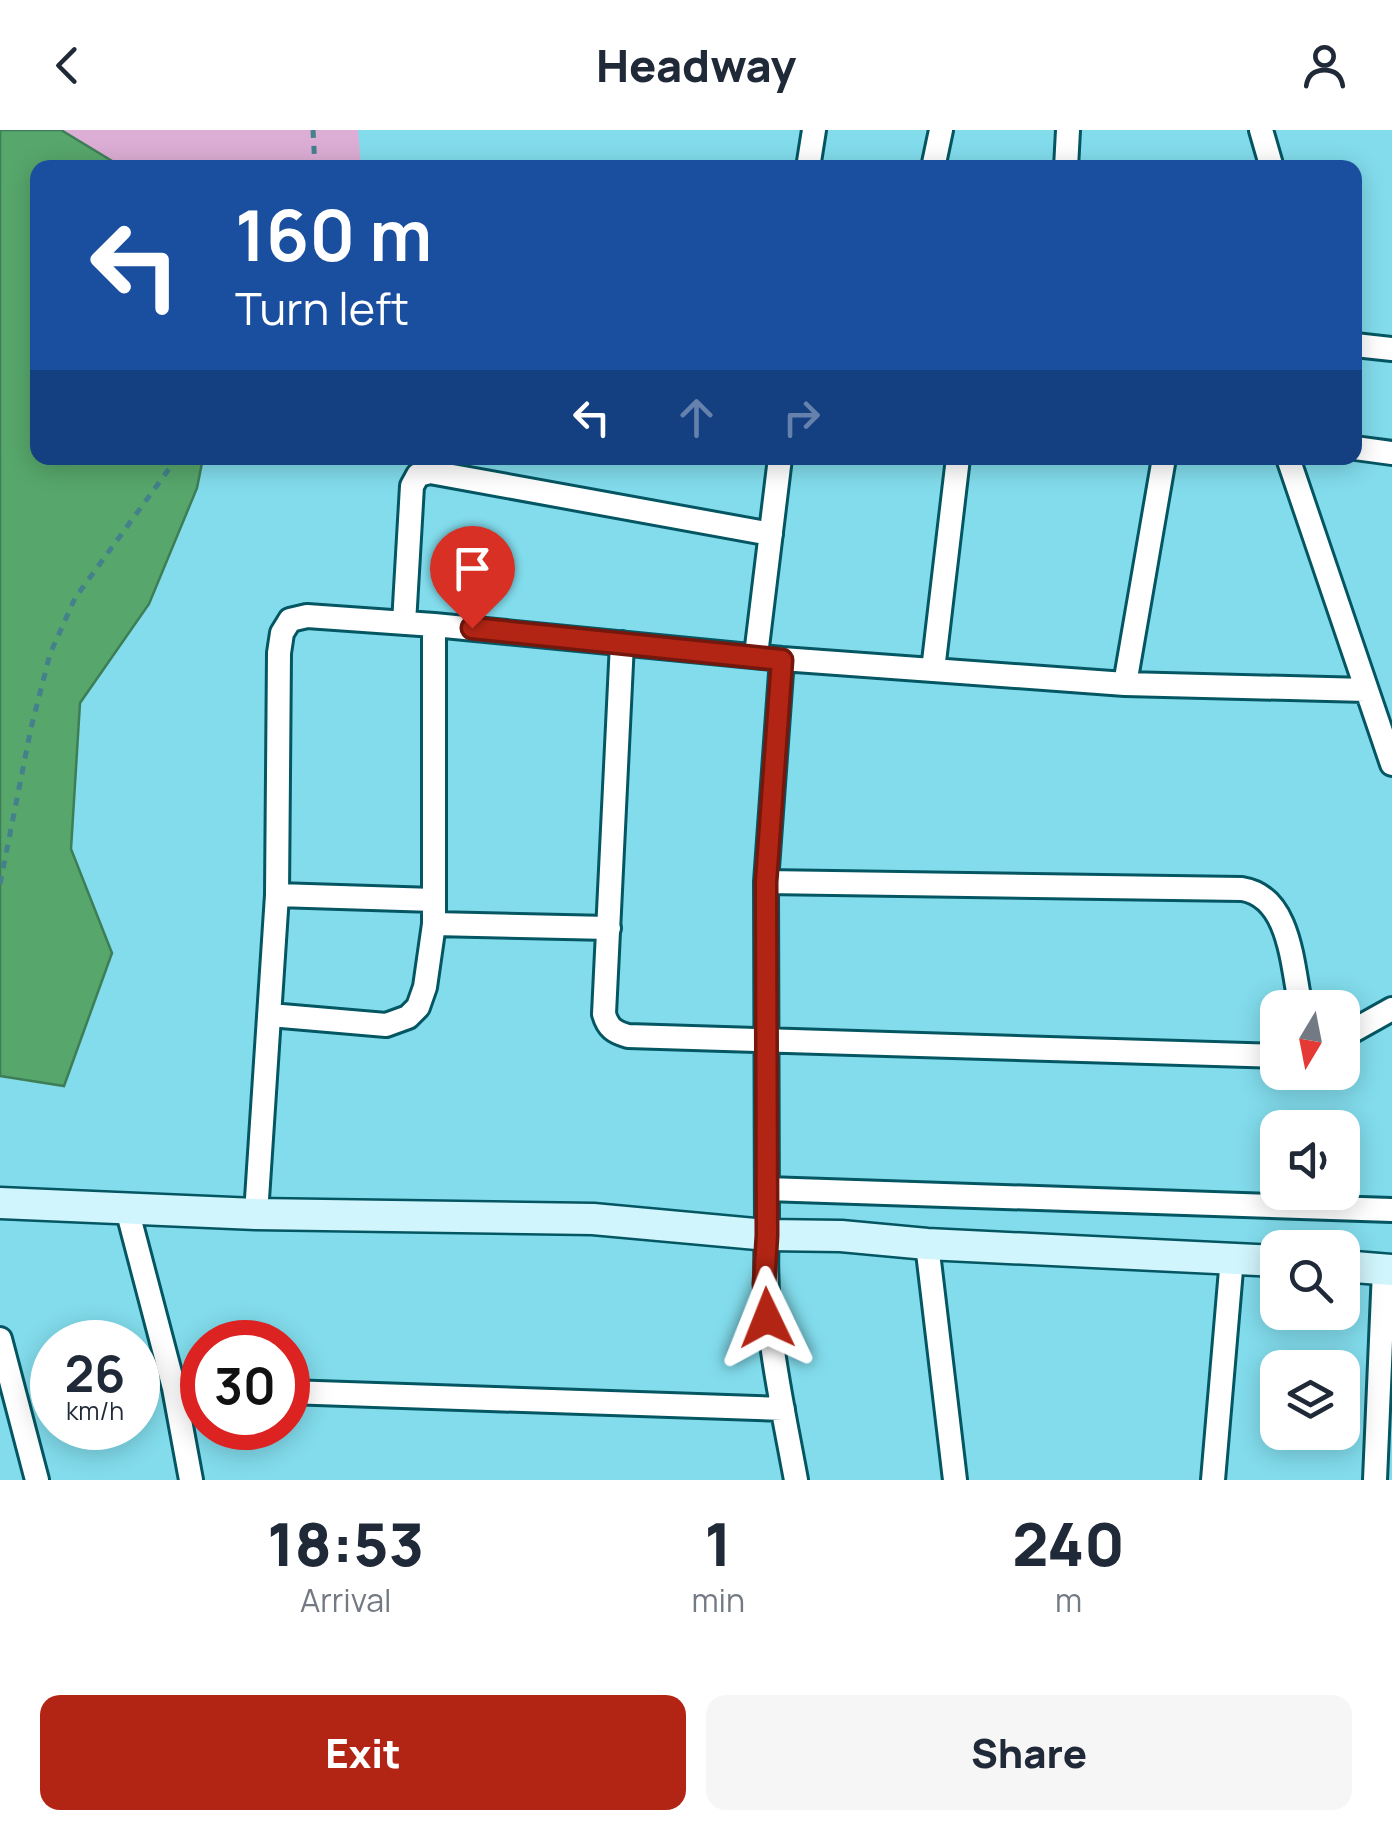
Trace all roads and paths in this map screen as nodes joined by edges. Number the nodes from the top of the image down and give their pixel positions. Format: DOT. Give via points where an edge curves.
graph roads {
  1 [pos="313,130"];
  2 [pos="814,130"];
  3 [pos="942,130"];
  4 [pos="1068,130"];
  5 [pos="1262,130"];
  6 [pos="315,160"];
  7 [pos="809,160"];
  8 [pos="935,160"];
  9 [pos="1066,160"];
  10 [pos="1270,160"];
  11 [pos="1362,347"];
  12 [pos="1392,350"];
  13 [pos="1362,449"];
  14 [pos="1392,453"];
  15 [pos="172,465"];
  16 [pos="779,465"];
  17 [pos="957,465"];
  18 [pos="1163,465"];
  19 [pos="1290,465"];
  20 [pos="771,534"];
  21 [pos="404,623"];
  22 [pos="434,624"];
  23 [pos="622,642"];
  24 [pos="756,655"];
  25 [pos="782,660"];
  26 [pos="933,670"];
  27 [pos="1124,684"];
  28 [pos="1366,690"];
  29 [pos="1392,764"];
  30 [pos="766,882"];
  31 [pos="0,884"];
  32 [pos="277,894"];
  33 [pos="434,900"];
  34 [pos="434,924"];
  35 [pos="609,928"];
  36 [pos="1297,990"];
  37 [pos="1392,1008"];
  38 [pos="270,1015"];
  39 [pos="1360,1027"];
  40 [pos="767,1041"];
  41 [pos="1260,1055"];
  42 [pos="767,1190"];
  43 [pos="1,1205"];
  44 [pos="126,1209"];
  45 [pos="1392,1210"];
  46 [pos="256,1214"];
  47 [pos="767,1235"];
  48 [pos="927,1244"];
  49 [pos="1232,1258"];
  50 [pos="1260,1260"];
  51 [pos="1360,1268"];
  52 [pos="1388,1270"];
  53 [pos="0,1339"];
  54 [pos="174,1388"];
  55 [pos="180,1388"];
  56 [pos="310,1393"];
  57 [pos="783,1410"];
  58 [pos="11,1428"];
  59 [pos="37,1480"];
  60 [pos="191,1480"];
  61 [pos="796,1480"];
  62 [pos="955,1480"];
  63 [pos="1213,1480"];
  64 [pos="1375,1480"];
  1 -- 6 [label="path"];
  2 -- 7 [label="street"];
  3 -- 8 [label="street"];
  4 -- 9 [label="street"];
  5 -- 10 [label="street"];
  11 -- 12 [label="street"];
  13 -- 14 [label="street"];
  15 -- 31 [label="path" via="74,598 50,654"];
  16 -- 20 [label="street"];
  17 -- 26 [label="street"];
  18 -- 27 [label="street"];
  19 -- 28 [label="street"];
  20 -- 21 [label="street" via="430,472 412,486"];
  20 -- 24 [label="street"];
  21 -- 22 [label="street"];
  21 -- 32 [label="street" via="307,616 290,620 282,633"];
  22 -- 23 [label="street"];
  22 -- 33 [label="street"];
  23 -- 24 [label="street"];
  23 -- 35 [label="street"];
  24 -- 25 [label="street"];
  25 -- 26 [label="street"];
  25 -- 30 [label="street"];
  26 -- 27 [label="street"];
  27 -- 28 [label="street"];
  28 -- 29 [label="street"];
  30 -- 36 [label="street" via="1259,892 1280,917"];
  30 -- 40 [label="street"];
  32 -- 33 [label="street"];
  32 -- 38 [label="street"];
  33 -- 34 [label="street"];
  34 -- 35 [label="street"];
  34 -- 38 [label="street" via="424,987 408,1017 386,1025"];
  35 -- 40 [label="street" via="608,1026 628,1036"];
  37 -- 39 [label="street"];
  38 -- 46 [label="street"];
  40 -- 41 [label="street"];
  40 -- 42 [label="street"];
  42 -- 45 [label="street"];
  42 -- 47 [label="street"];
  43 -- 44 [label="main road"];
  44 -- 46 [label="main road"];
  44 -- 54 [label="street"];
  46 -- 47 [label="main road" via="594,1219"];
  47 -- 48 [label="main road"];
  47 -- 57 [label="street" via="767,1318"];
  48 -- 49 [label="main road"];
  48 -- 62 [label="street"];
  49 -- 50 [label="main road"];
  49 -- 63 [label="street"];
  51 -- 52 [label="main road"];
  52 -- 64 [label="street"];
  53 -- 58 [label="street"];
  54 -- 55 [label="street"];
  54 -- 60 [label="street"];
  56 -- 57 [label="street"];
  57 -- 61 [label="street"];
  58 -- 59 [label="street"];
}
